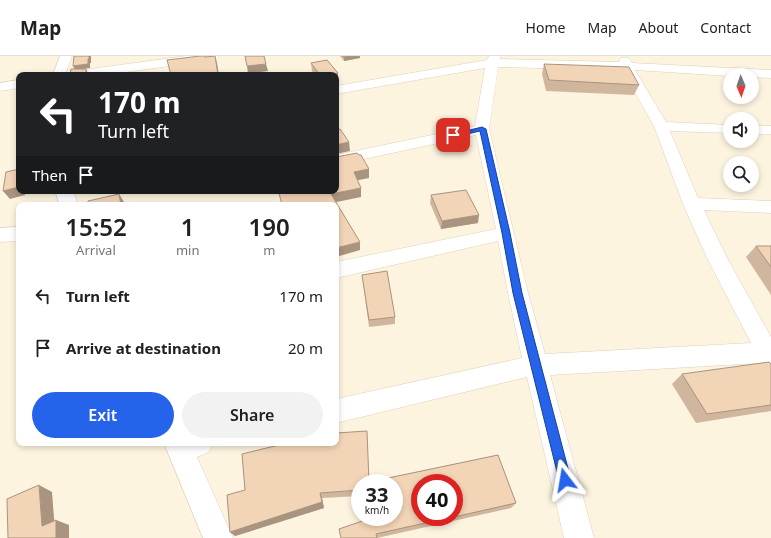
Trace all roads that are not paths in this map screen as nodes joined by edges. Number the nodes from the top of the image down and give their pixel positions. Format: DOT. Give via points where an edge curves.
graph roads {
  1 [pos="66,56"];
  2 [pos="213,56"];
  3 [pos="494,60"];
  4 [pos="625,61"];
  5 [pos="60,72"];
  6 [pos="98,72"];
  7 [pos="771,74"];
  8 [pos="16,84"];
  9 [pos="0,87"];
  10 [pos="339,89"];
  11 [pos="661,126"];
  12 [pos="482,129"];
  13 [pos="723,129"];
  14 [pos="759,130"];
  15 [pos="771,130"];
  16 [pos="339,159"];
  17 [pos="692,204"];
  18 [pos="771,207"];
  19 [pos="506,233"];
  20 [pos="16,234"];
  21 [pos="0,235"];
  22 [pos="339,269"];
  23 [pos="769,354"];
  24 [pos="536,365"];
  25 [pos="339,411"];
  26 [pos="186,446"];
  27 [pos="218,538"];
  28 [pos="579,538"];
  1 -- 5 [label="street"];
  2 -- 6 [label="street"];
  3 -- 4 [label="street"];
  3 -- 10 [label="street"];
  3 -- 12 [label="street"];
  4 -- 7 [label="street"];
  4 -- 11 [label="street"];
  8 -- 9 [label="street"];
  11 -- 13 [label="street"];
  11 -- 17 [label="street"];
  12 -- 16 [label="street"];
  12 -- 19 [label="street"];
  14 -- 15 [label="street"];
  17 -- 18 [label="street"];
  17 -- 23 [label="street" via="717,258"];
  19 -- 22 [label="street"];
  19 -- 24 [label="street"];
  20 -- 21 [label="street"];
  23 -- 24 [label="street"];
  24 -- 25 [label="street"];
  24 -- 28 [label="street"];
  26 -- 27 [label="street"];
}
